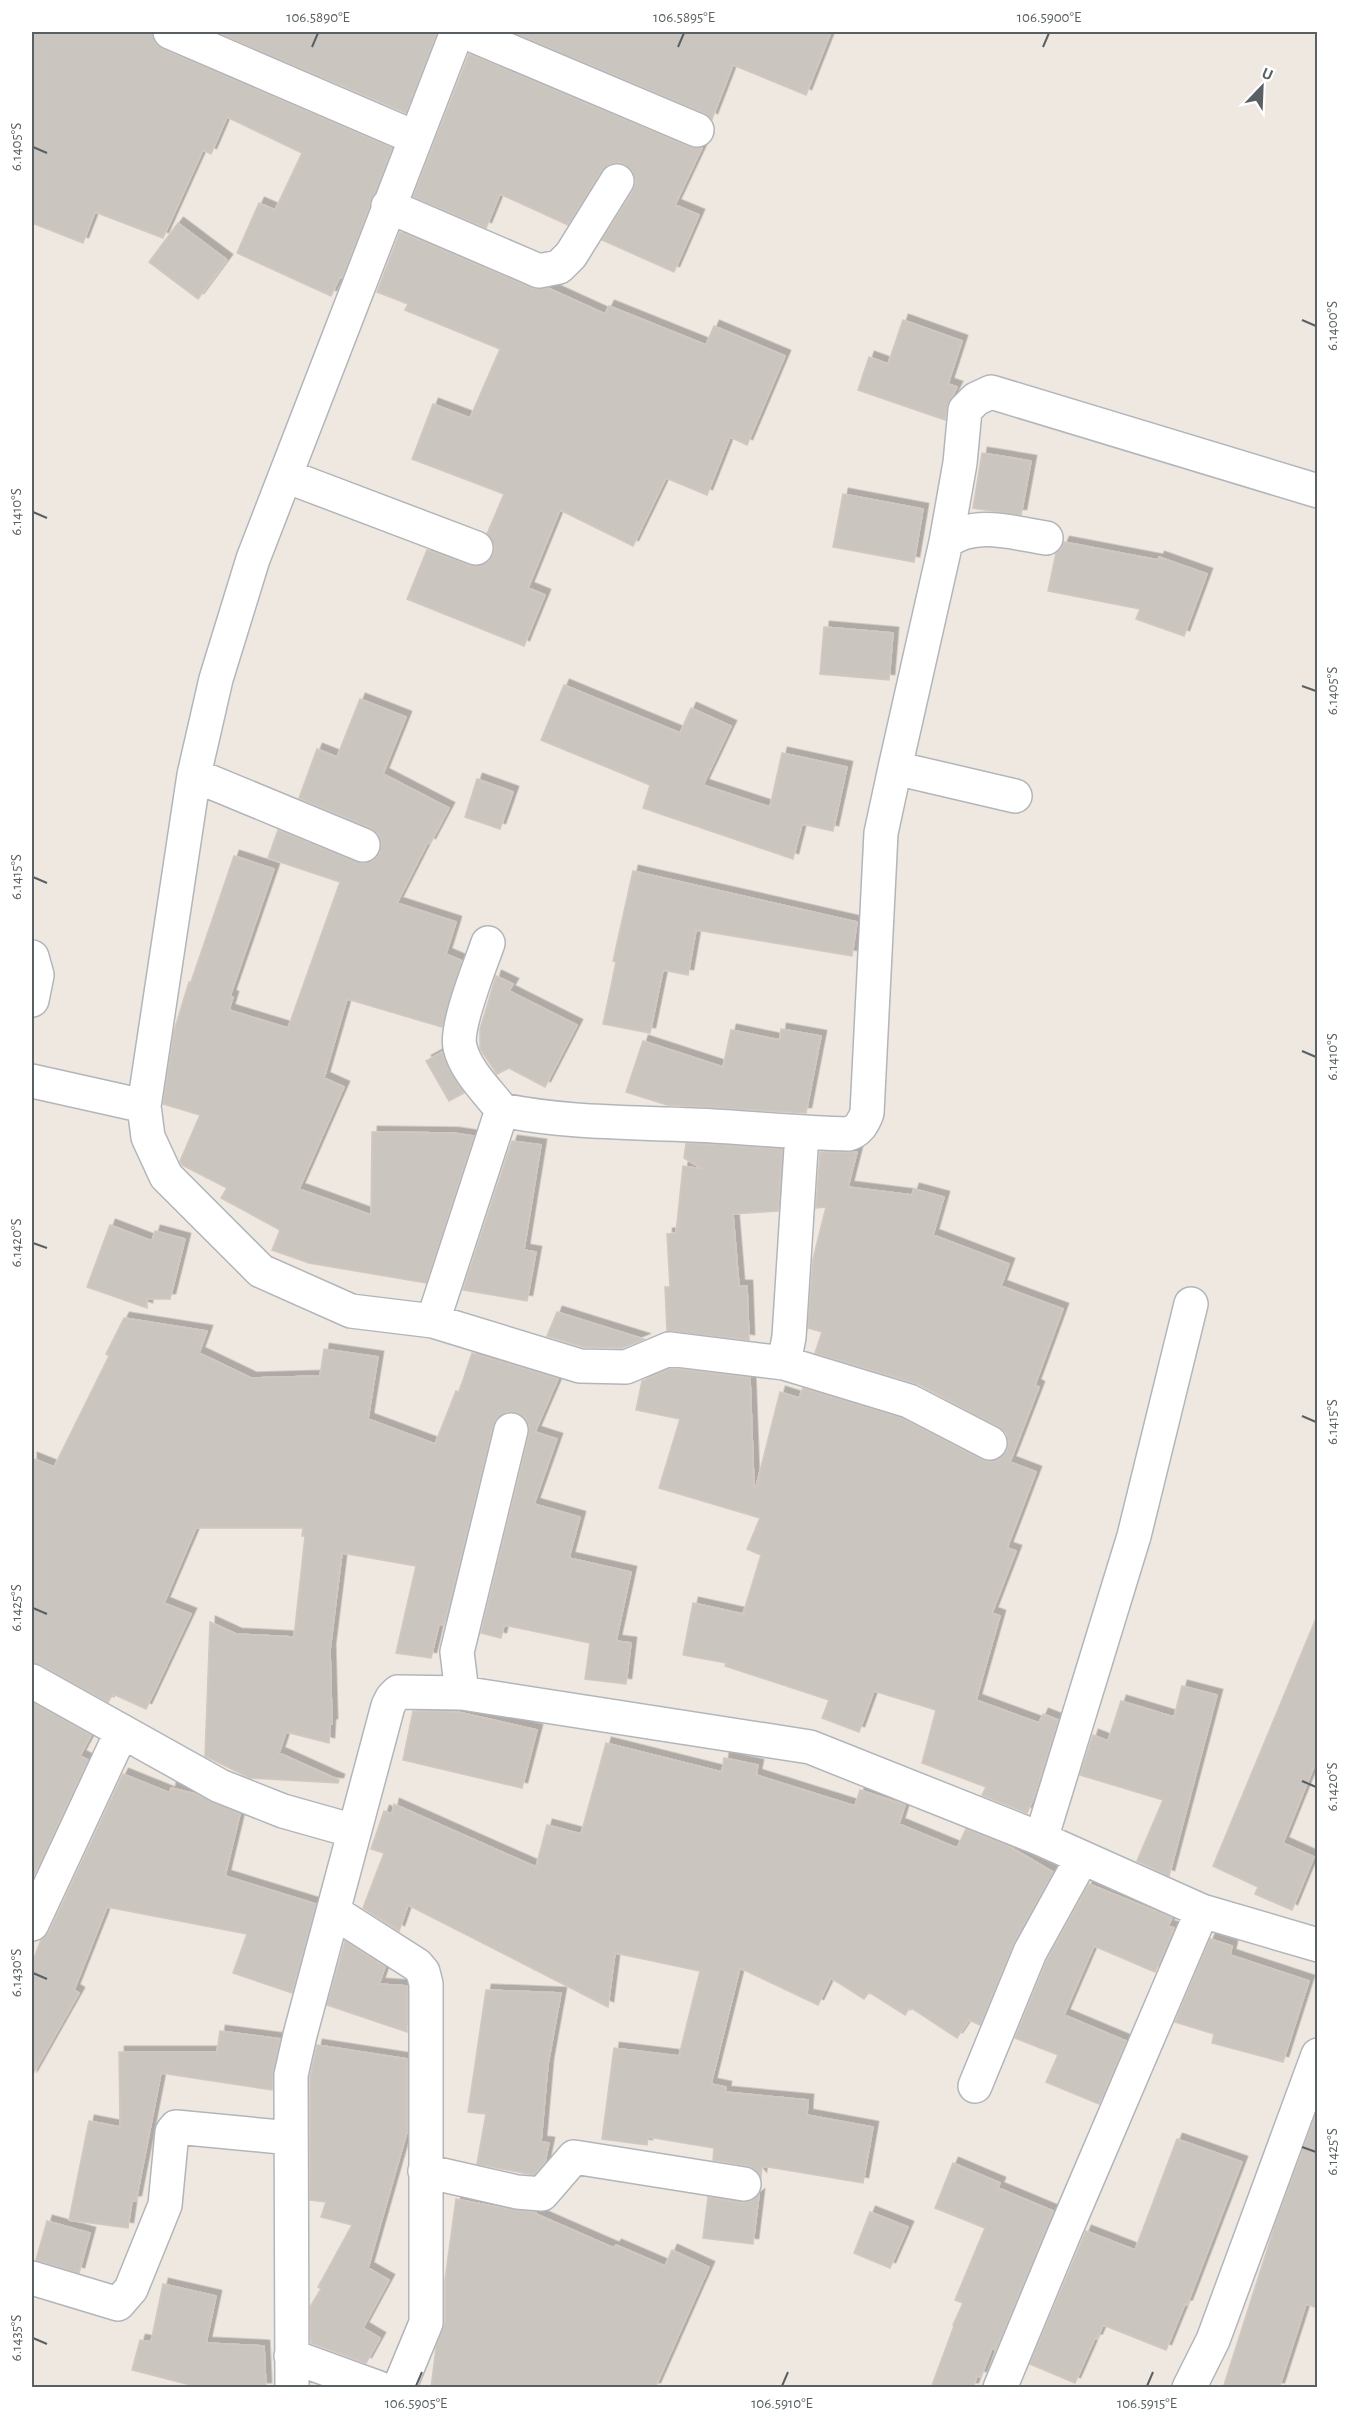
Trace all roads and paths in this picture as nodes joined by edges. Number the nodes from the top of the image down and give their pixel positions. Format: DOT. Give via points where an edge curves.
graph roads {
  1 [pos="170,32"];
  2 [pos="457,32"];
  3 [pos="465,32"];
  4 [pos="697,130"];
  5 [pos="416,138"];
  6 [pos="617,181"];
  7 [pos="388,206"];
  8 [pos="286,476"];
  9 [pos="1317,491"];
  10 [pos="1046,538"];
  11 [pos="946,542"];
  12 [pos="476,548"];
  13 [pos="895,768"];
  14 [pos="194,775"];
  15 [pos="1015,796"];
  16 [pos="363,845"];
  17 [pos="488,943"];
  18 [pos="32,957"];
  19 [pos="32,1000"];
  20 [pos="32,1081"];
  21 [pos="144,1106"];
  22 [pos="502,1110"];
  23 [pos="802,1133"];
  24 [pos="1191,1304"];
  25 [pos="433,1321"];
  26 [pos="784,1363"];
  27 [pos="511,1430"];
  28 [pos="990,1443"];
  29 [pos="32,1681"];
  30 [pos="462,1693"];
  31 [pos="122,1731"];
  32 [pos="354,1831"];
  33 [pos="1041,1839"];
  34 [pos="1082,1858"];
  35 [pos="1202,1911"];
  36 [pos="334,1912"];
  37 [pos="32,1924"];
  38 [pos="1317,1945"];
  39 [pos="1317,2055"];
  40 [pos="975,2086"];
  41 [pos="291,2138"];
  42 [pos="425,2171"];
  43 [pos="744,2184"];
  44 [pos="32,2278"];
  45 [pos="291,2372"];
  46 [pos="379,2388"];
  47 [pos="399,2388"];
  48 [pos="1000,2388"];
  49 [pos="1189,2388"];
  1 -- 5 [label="street"];
  2 -- 5 [label="street"];
  3 -- 4 [label="street"];
  5 -- 7 [label="street"];
  6 -- 7 [label="street" via="571,255 559,267 539,271"];
  7 -- 8 [label="street"];
  8 -- 12 [label="street"];
  8 -- 14 [label="street" via="253,559 216,679"];
  9 -- 11 [label="street" via="991,392 976,399 966,410"];
  10 -- 11 [label="street" via="979,528"];
  11 -- 13 [label="street"];
  13 -- 15 [label="street"];
  13 -- 23 [label="street" via="881,833 867,1113 855,1132"];
  14 -- 16 [label="street"];
  14 -- 21 [label="street"];
  17 -- 22 [label="street" via="461,1027 460,1047 470,1069"];
  18 -- 19 [label="street" via="37,975"];
  20 -- 21 [label="street"];
  21 -- 25 [label="street" via="148,1137 166,1176 261,1271 351,1311"];
  22 -- 23 [label="street" via="555,1119"];
  22 -- 25 [label="street"];
  23 -- 26 [label="street"];
  24 -- 33 [label="street" via="1134,1536"];
  25 -- 26 [label="street" via="580,1366 626,1367 669,1349"];
  26 -- 28 [label="street" via="909,1401"];
  27 -- 30 [label="street" via="457,1652"];
  29 -- 31 [label="street"];
  30 -- 32 [label="street" via="398,1692 392,1698"];
  30 -- 33 [label="street" via="810,1747"];
  31 -- 32 [label="street" via="220,1786 284,1811"];
  31 -- 37 [label="street"];
  32 -- 36 [label="street"];
  33 -- 34 [label="street"];
  34 -- 35 [label="street"];
  34 -- 40 [label="street" via="1030,1952"];
  35 -- 38 [label="street"];
  35 -- 48 [label="street"];
  36 -- 41 [label="street" via="291,2076"];
  36 -- 42 [label="street" via="423,1972"];
  39 -- 49 [label="street" via="1213,2340"];
  41 -- 44 [label="street" via="176,2127 172,2132 165,2205 124,2298 118,2304"];
  41 -- 45 [label="street"];
  42 -- 43 [label="street" via="542,2194 574,2157"];
  42 -- 47 [label="street" via="426,2323"];
  45 -- 46 [label="street"];
}
